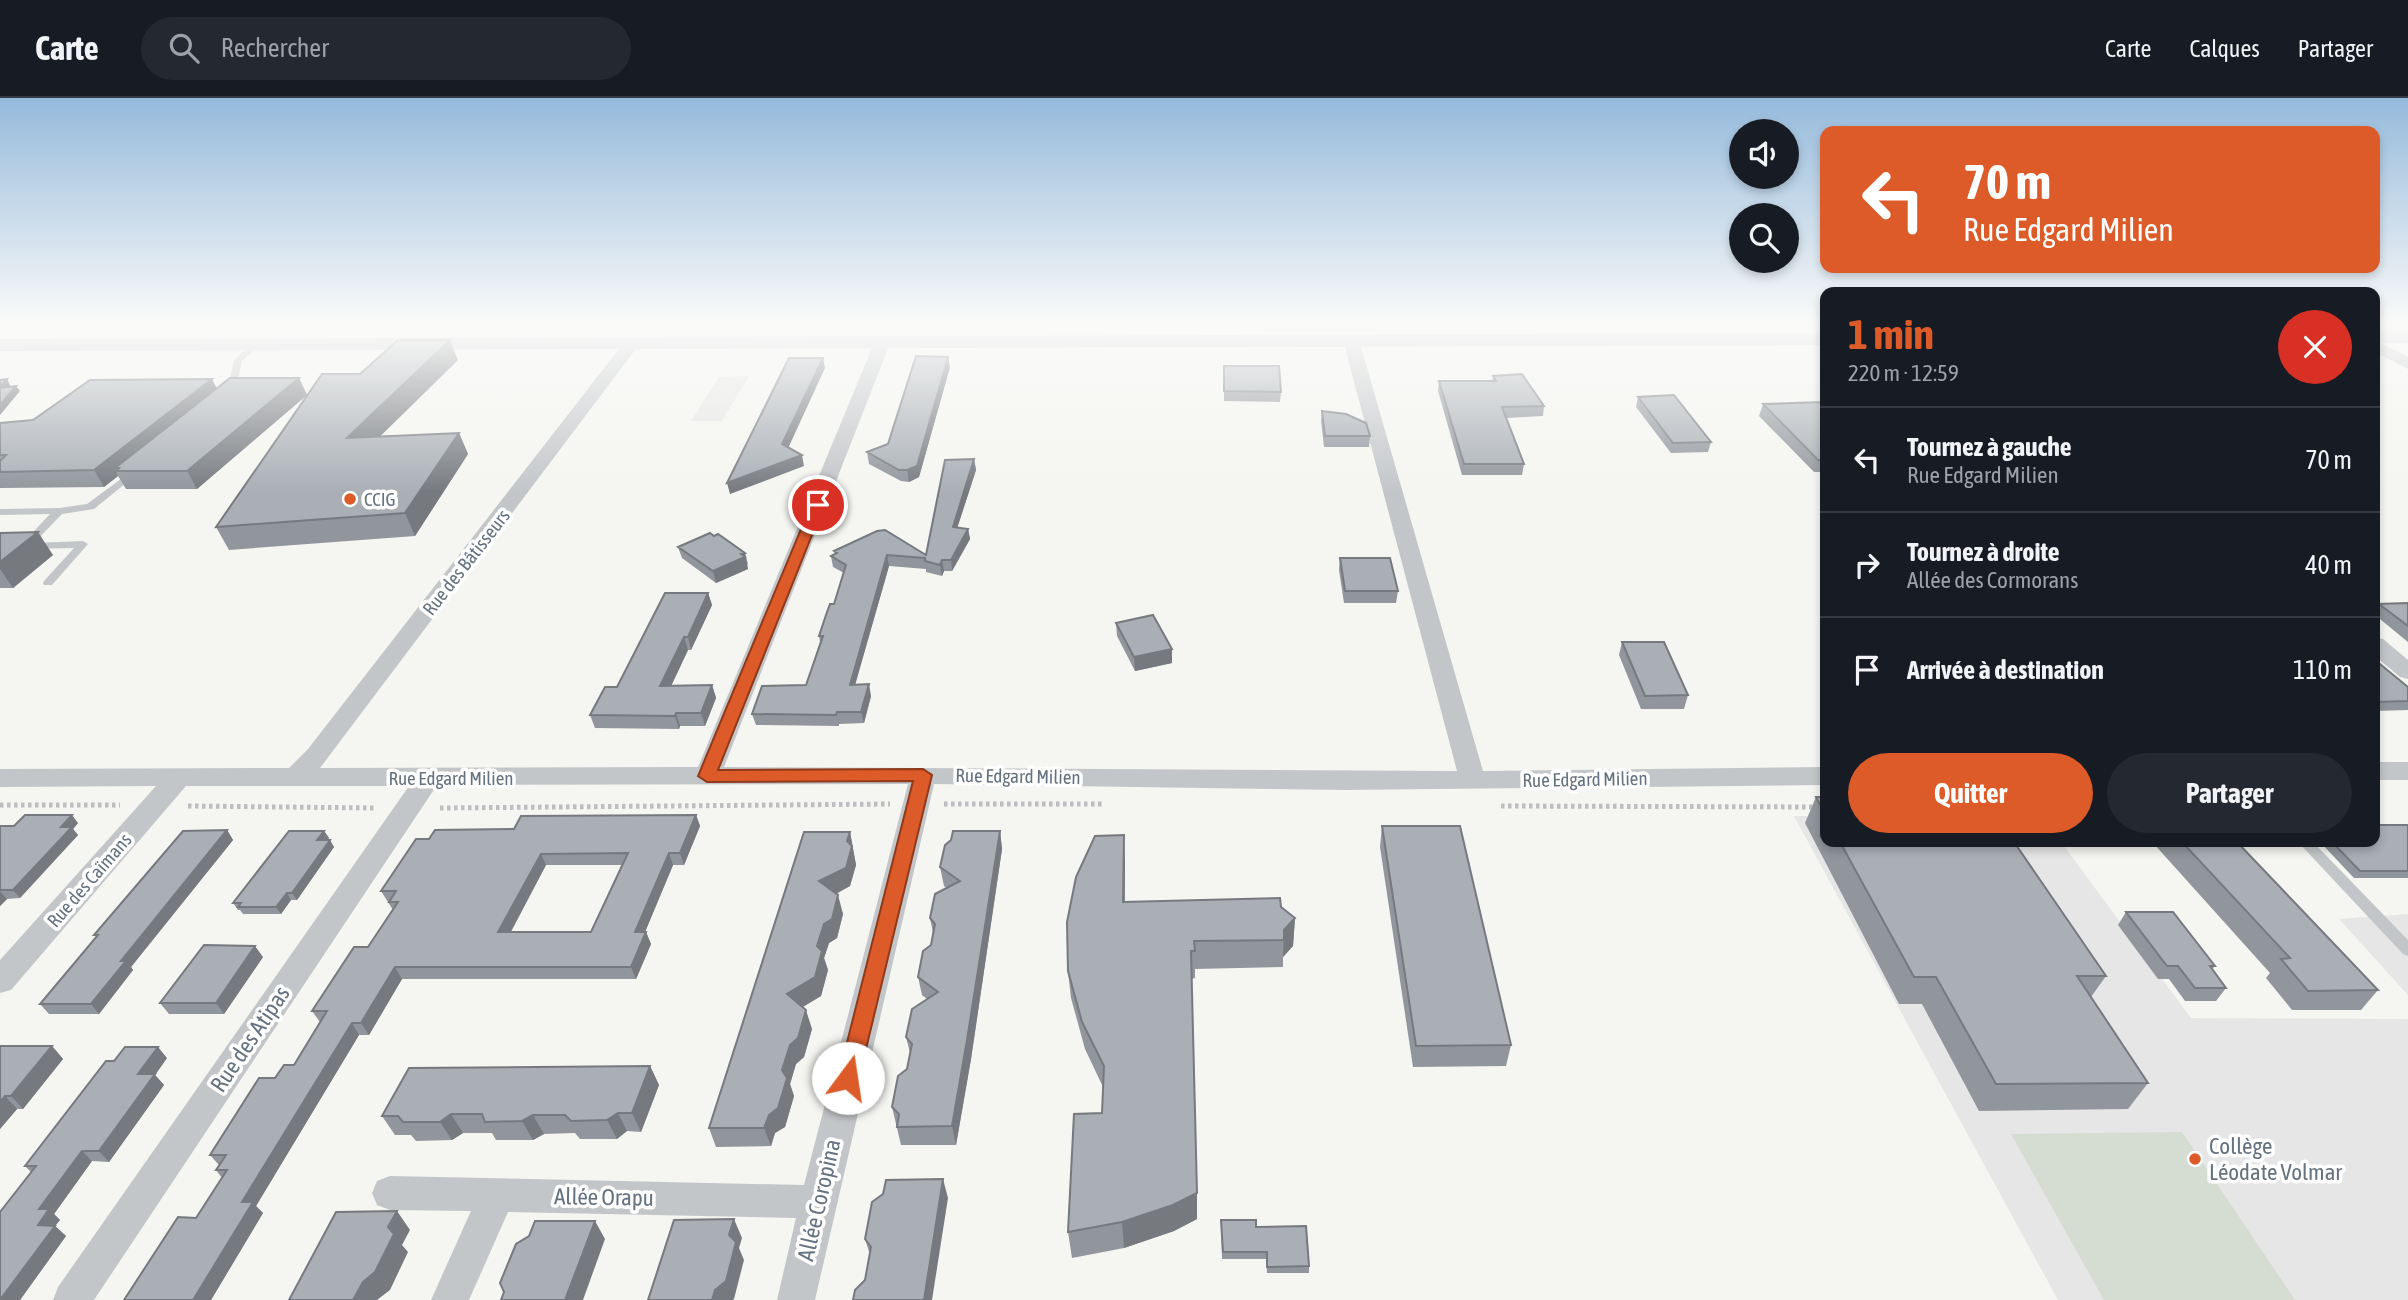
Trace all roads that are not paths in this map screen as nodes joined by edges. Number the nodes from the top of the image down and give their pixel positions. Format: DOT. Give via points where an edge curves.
graph roads {
  1 [pos="235,381"];
  2 [pos="604,381"];
  3 [pos="867,381"];
  4 [pos="1361,381"];
  5 [pos="223,401"];
  6 [pos="141,466"];
  7 [pos="59,511"];
  8 [pos="0,512"];
  9 [pos="48,583"];
  10 [pos="2380,648"];
  11 [pos="2408,672"];
  12 [pos="2380,771"];
  13 [pos="2408,771"];
  14 [pos="923,775"];
  15 [pos="707,776"];
  16 [pos="1820,776"];
  17 [pos="296,777"];
  18 [pos="0,778"];
  19 [pos="428,778"];
  20 [pos="178,779"];
  21 [pos="1474,780"];
  22 [pos="2310,847"];
  23 [pos="2408,950"];
  24 [pos="0,981"];
  25 [pos="390,1193"];
  26 [pos="497,1195"];
  27 [pos="818,1202"];
  28 [pos="72,1300"];
  29 [pos="450,1300"];
  30 [pos="796,1300"];
  1 -- 5 [label="lane" via="233,392"];
  2 -- 17 [label="street, Rue des Bâtisseurs"];
  3 -- 15 [label="street"];
  4 -- 21 [label="street"];
  6 -- 7 [label="lane" via="90,507"];
  7 -- 8 [label="lane"];
  7 -- 9 [label="lane" via="25,547 83,544"];
  10 -- 11 [label="street"];
  12 -- 13 [label="street"];
  14 -- 15 [label="street, Rue Edgard Milien"];
  14 -- 21 [label="street, Rue Edgard Milien"];
  14 -- 27 [label="street, Allée Coropina"];
  15 -- 19 [label="street, Rue Edgard Milien"];
  16 -- 21 [label="street, Rue Edgard Milien"];
  17 -- 19 [label="street, Rue Edgard Milien"];
  17 -- 20 [label="street, Rue Edgard Milien"];
  18 -- 20 [label="street, Rue Edgard Milien"];
  19 -- 28 [label="street, Rue des Atipas"];
  20 -- 24 [label="street, Rue des Caïmans"];
  22 -- 23 [label="lane"];
  25 -- 26 [label="street, Allée Orapu"];
  26 -- 27 [label="street, Allée Orapu"];
  26 -- 29 [label="street"];
  27 -- 30 [label="street, Allée Coropina"];
}
